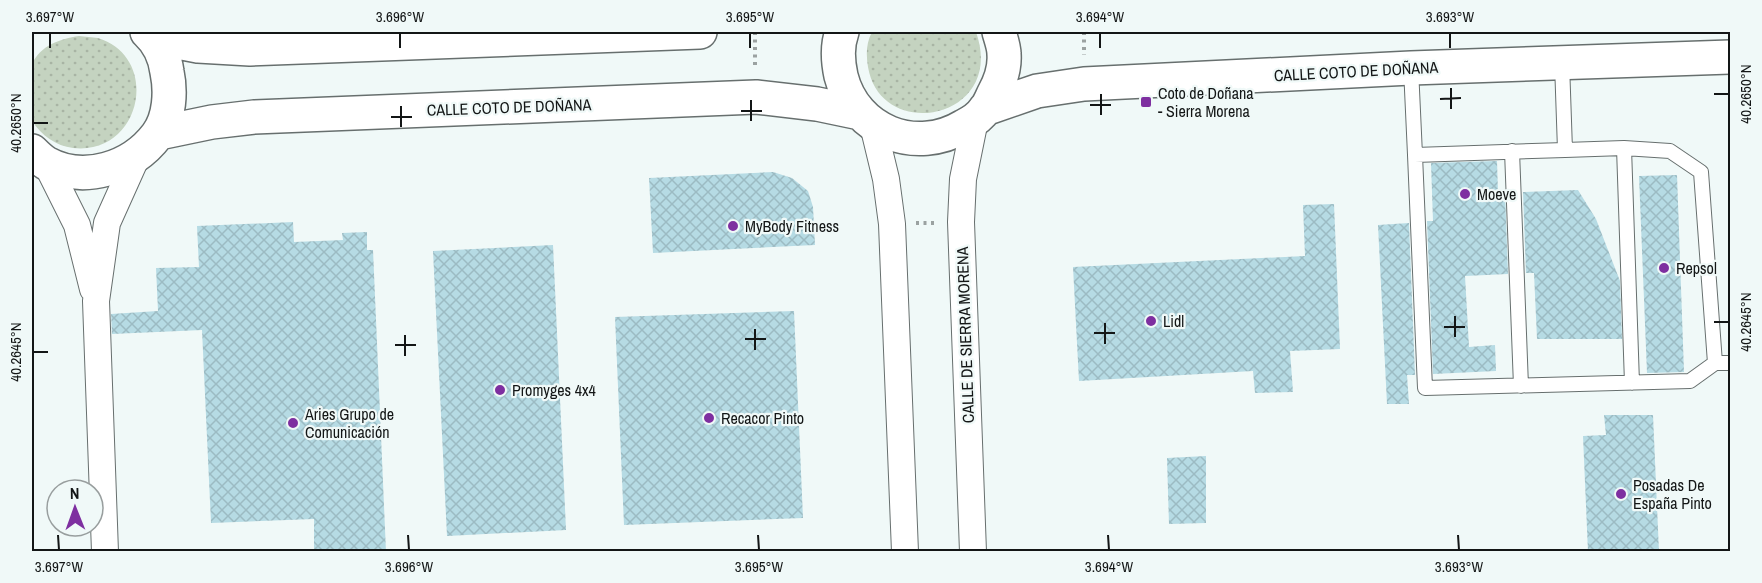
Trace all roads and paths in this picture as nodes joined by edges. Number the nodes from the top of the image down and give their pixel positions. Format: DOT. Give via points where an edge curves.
graph roads {
  1 [pos="700,32"];
  2 [pos="842,32"];
  3 [pos="999,32"];
  4 [pos="150,34"];
  5 [pos="1731,57"];
  6 [pos="1562,63"];
  7 [pos="1412,68"];
  8 [pos="980,115"];
  9 [pos="866,119"];
  10 [pos="148,144"];
  11 [pos="1624,148"];
  12 [pos="1565,150"];
  13 [pos="1512,151"];
  14 [pos="1415,155"];
  15 [pos="39,157"];
  16 [pos="961,222"];
  17 [pos="892,224"];
  18 [pos="96,301"];
  19 [pos="1715,363"];
  20 [pos="1731,363"];
  21 [pos="1632,383"];
  22 [pos="1521,386"];
  23 [pos="105,552"];
  24 [pos="905,552"];
  25 [pos="973,552"];
  1 -- 4 [label="street" via="250,49 198,46"];
  2 -- 9 [label="street" via="838,63 844,90"];
  3 -- 8 [label="street" via="1004,55 999,84"];
  4 -- 10 [label="street" via="165,59 170,85 168,107"];
  5 -- 6 [label="street, CALLE COTO DE DOÑANA"];
  6 -- 7 [label="street, CALLE COTO DE DOÑANA"];
  6 -- 12 [label="lane"];
  7 -- 8 [label="street, CALLE COTO DE DOÑANA" via="1084,84 1037,91"];
  7 -- 14 [label="lane"];
  8 -- 9 [label="street, CALLE COTO DE DOÑANA" via="952,134 925,140 898,136"];
  8 -- 16 [label="street, CALLE DE SIERRA MORENA" via="963,179"];
  9 -- 10 [label="street, CALLE COTO DE DOÑANA" via="817,104 756,97 254,117 212,122"];
  9 -- 17 [label="street" via="886,179"];
  10 -- 15 [label="street, CALLE COTO DE DOÑANA" via="117,167 94,173 66,171"];
  10 -- 18 [label="street" via="107,223"];
  11 -- 12 [label="lane"];
  11 -- 19 [label="lane" via="1671,151 1701,172"];
  11 -- 21 [label="lane"];
  12 -- 13 [label="lane"];
  13 -- 14 [label="lane"];
  13 -- 22 [label="lane"];
  14 -- 22 [label="lane" via="1425,388"];
  15 -- 18 [label="street" via="76,225"];
  16 -- 17 [label="path"];
  16 -- 25 [label="street, CALLE DE SIERRA MORENA"];
  17 -- 24 [label="street"];
  18 -- 23 [label="street"];
  19 -- 20 [label="lane"];
  19 -- 21 [label="lane" via="1690,381"];
  21 -- 22 [label="lane"];
}
